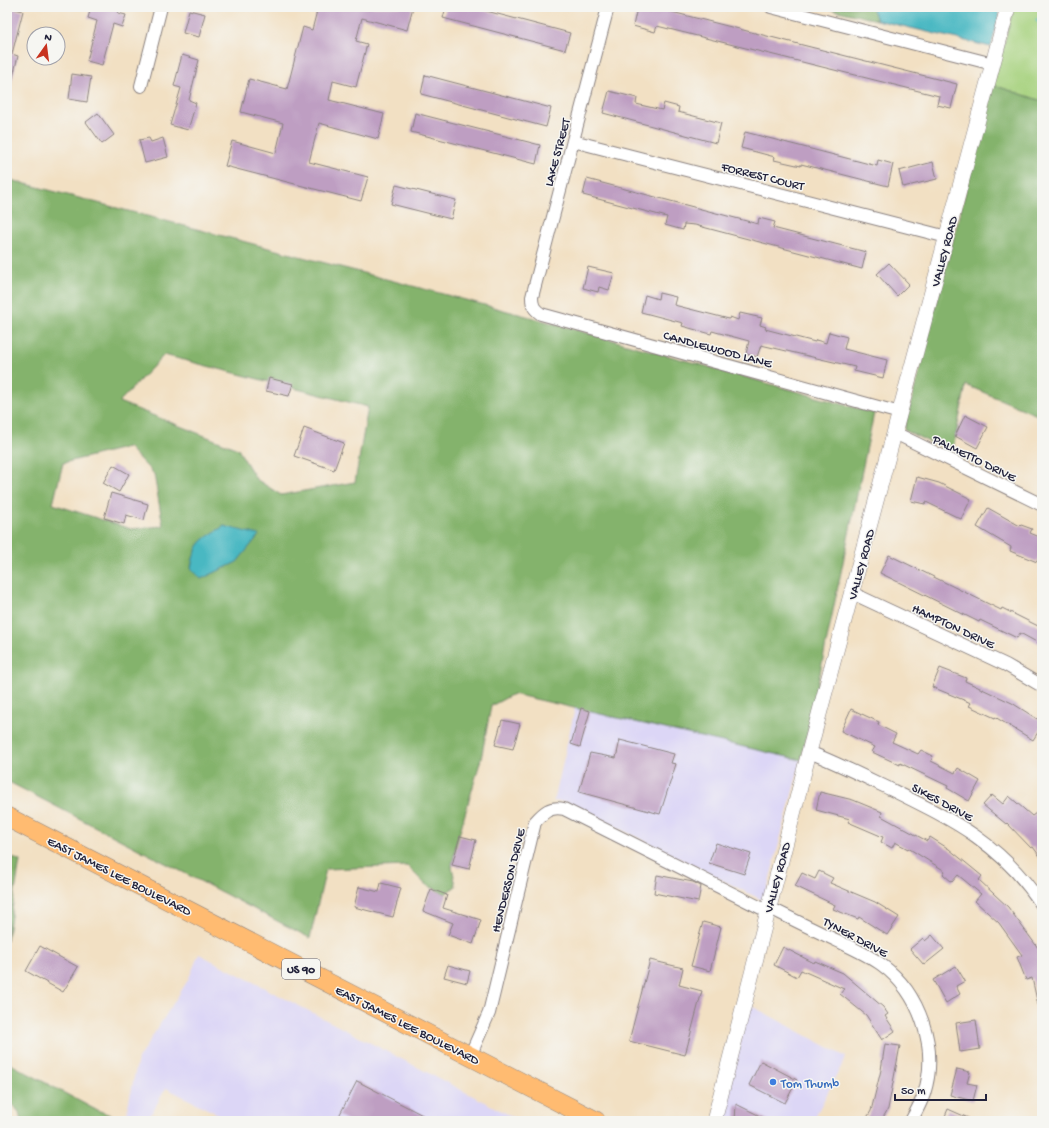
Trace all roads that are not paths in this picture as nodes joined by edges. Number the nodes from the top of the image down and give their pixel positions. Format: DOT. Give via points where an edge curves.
graph roads {
  1 [pos="161,7"];
  2 [pos="608,7"];
  3 [pos="771,7"];
  4 [pos="1008,7"];
  5 [pos="993,64"];
  6 [pos="141,86"];
  7 [pos="573,141"];
  8 [pos="947,237"];
  9 [pos="532,305"];
  10 [pos="900,413"];
  11 [pos="895,433"];
  12 [pos="1042,505"];
  13 [pos="852,593"];
  14 [pos="1042,686"];
  15 [pos="809,752"];
  16 [pos="7,817"];
  17 [pos="1042,905"];
  18 [pos="768,909"];
  19 [pos="470,1056"];
  20 [pos="596,1121"];
  21 [pos="714,1121"];
  22 [pos="911,1121"];
  1 -- 6 [label="street"];
  2 -- 7 [label="street, LAKE STREET"];
  3 -- 5 [label="street"];
  4 -- 5 [label="street, VALLEY ROAD"];
  5 -- 8 [label="street, VALLEY ROAD"];
  7 -- 8 [label="street, FORREST COURT"];
  7 -- 9 [label="street, LAKE STREET"];
  8 -- 10 [label="street, VALLEY ROAD"];
  9 -- 10 [label="street, CANDLEWOOD LANE" via="541,314"];
  10 -- 11 [label="street, VALLEY ROAD"];
  11 -- 12 [label="street, PALMETTO DRIVE"];
  11 -- 13 [label="street, VALLEY ROAD"];
  13 -- 14 [label="street, HAMPTON DRIVE" via="1006,665"];
  13 -- 15 [label="street, VALLEY ROAD"];
  15 -- 17 [label="street, SIKES DRIVE" via="955,821 988,844 1016,871"];
  15 -- 18 [label="street, VALLEY ROAD"];
  16 -- 19 [label="main road, EAST JAMES LEE BOULEVARD / US 90"];
  18 -- 19 [label="street, HENDERSON DRIVE" via="564,809 547,810 535,822 489,1013"];
  18 -- 21 [label="street, VALLEY ROAD"];
  18 -- 22 [label="street, TYNER DRIVE" via="876,961 892,974 908,993 919,1011 925,1028 929,1060 924,1094"];
  19 -- 20 [label="main road, EAST JAMES LEE BOULEVARD / US 90"];
}
